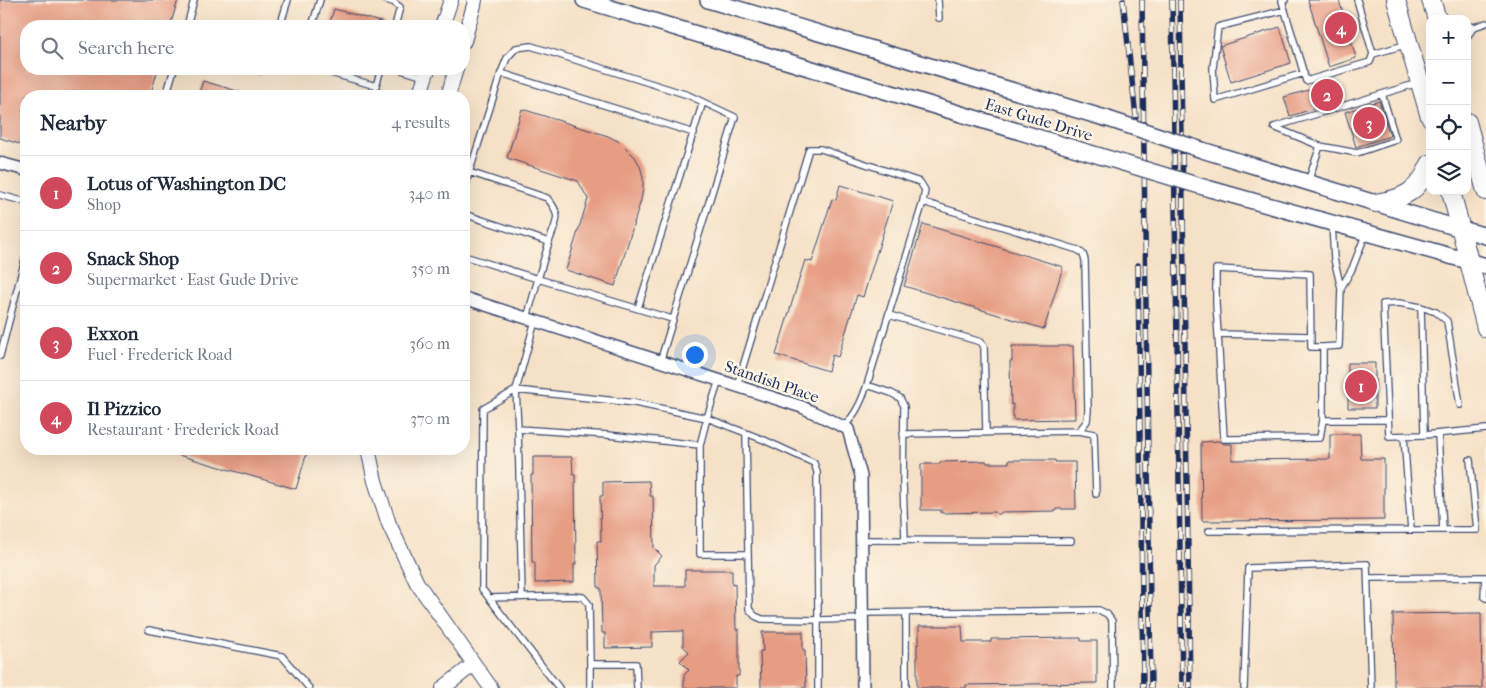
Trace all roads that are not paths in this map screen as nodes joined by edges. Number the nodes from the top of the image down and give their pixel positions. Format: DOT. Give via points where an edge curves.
graph roads {
  1 [pos="194,0"];
  2 [pos="288,0"];
  3 [pos="320,0"];
  4 [pos="386,0"];
  5 [pos="451,0"];
  6 [pos="474,0"];
  7 [pos="584,0"];
  8 [pos="708,0"];
  9 [pos="938,0"];
  10 [pos="1285,0"];
  11 [pos="1357,0"];
  12 [pos="1396,0"];
  13 [pos="1431,0"];
  14 [pos="1285,10"];
  15 [pos="1437,15"];
  16 [pos="939,18"];
  17 [pos="189,20"];
  18 [pos="282,20"];
  19 [pos="314,20"];
  20 [pos="397,20"];
  21 [pos="444,20"];
  22 [pos="470,20"];
  23 [pos="1486,23"];
  24 [pos="1471,26"];
  25 [pos="1474,27"];
  26 [pos="1471,31"];
  27 [pos="1409,43"];
  28 [pos="1373,54"];
  29 [pos="500,73"];
  30 [pos="1304,73"];
  31 [pos="172,75"];
  32 [pos="338,75"];
  33 [pos="380,75"];
  34 [pos="426,75"];
  35 [pos="454,75"];
  36 [pos="1421,82"];
  37 [pos="168,90"];
  38 [pos="421,90"];
  39 [pos="450,90"];
  40 [pos="1382,94"];
  41 [pos="703,102"];
  42 [pos="1427,105"];
  43 [pos="694,133"];
  44 [pos="1471,137"];
  45 [pos="1320,146"];
  46 [pos="0,163"];
  47 [pos="20,168"];
  48 [pos="470,169"];
  49 [pos="470,172"];
  50 [pos="1426,173"];
  51 [pos="1308,182"];
  52 [pos="1486,191"];
  53 [pos="0,195"];
  54 [pos="1451,195"];
  55 [pos="20,200"];
  56 [pos="923,202"];
  57 [pos="1376,203"];
  58 [pos="470,216"];
  59 [pos="1332,222"];
  60 [pos="1460,228"];
  61 [pos="1366,232"];
  62 [pos="1486,236"];
  63 [pos="550,242"];
  64 [pos="470,258"];
  65 [pos="1478,264"];
  66 [pos="20,278"];
  67 [pos="538,279"];
  68 [pos="1341,288"];
  69 [pos="470,300"];
  70 [pos="1421,307"];
  71 [pos="638,308"];
  72 [pos="889,315"];
  73 [pos="672,319"];
  74 [pos="531,320"];
  75 [pos="1486,328"];
  76 [pos="1218,334"];
  77 [pos="1311,336"];
  78 [pos="1323,347"];
  79 [pos="0,356"];
  80 [pos="660,362"];
  81 [pos="719,380"];
  82 [pos="867,385"];
  83 [pos="737,386"];
  84 [pos="516,390"];
  85 [pos="1460,404"];
  86 [pos="707,418"];
  87 [pos="1323,420"];
  88 [pos="1388,420"];
  89 [pos="844,427"];
  90 [pos="518,429"];
  91 [pos="1486,429"];
  92 [pos="1080,431"];
  93 [pos="746,433"];
  94 [pos="986,433"];
  95 [pos="903,434"];
  96 [pos="1438,434"];
  97 [pos="1424,435"];
  98 [pos="1404,436"];
  99 [pos="700,445"];
  100 [pos="369,455"];
  101 [pos="1470,460"];
  102 [pos="1096,494"];
  103 [pos="1411,530"];
  104 [pos="1442,530"];
  105 [pos="1209,531"];
  106 [pos="861,540"];
  107 [pos="905,540"];
  108 [pos="1071,540"];
  109 [pos="748,554"];
  110 [pos="1368,578"];
  111 [pos="522,597"];
  112 [pos="489,598"];
  113 [pos="1486,598"];
  114 [pos="906,613"];
  115 [pos="862,616"];
  116 [pos="818,620"];
  117 [pos="149,630"];
  118 [pos="474,664"];
  119 [pos="590,664"];
  120 [pos="485,686"];
  121 [pos="309,688"];
  122 [pos="443,688"];
  123 [pos="558,688"];
  124 [pos="590,688"];
  125 [pos="637,688"];
  126 [pos="818,688"];
  127 [pos="863,688"];
  128 [pos="906,688"];
  129 [pos="1113,688"];
  130 [pos="1244,688"];
  131 [pos="1370,688"];
  1 -- 17 [label="lane"];
  2 -- 18 [label="lane"];
  3 -- 19 [label="lane"];
  4 -- 20 [label="lane" via="400,7"];
  5 -- 21 [label="street"];
  6 -- 22 [label="street"];
  7 -- 59 [label="main road, East Gude Drive, bridge" via="1210,189"];
  8 -- 51 [label="main road, East Gude Drive, bridge"];
  9 -- 16 [label="lane"];
  10 -- 14 [label="lane" via="1282,1"];
  11 -- 28 [label="lane"];
  12 -- 27 [label="main road"];
  13 -- 15 [label="main road"];
  14 -- 30 [label="lane"];
  14 -- 30 [label="lane" via="1218,27 1213,68 1215,100"];
  23 -- 25 [label="lane"];
  24 -- 25 [label="lane"];
  25 -- 26 [label="lane"];
  27 -- 28 [label="lane"];
  27 -- 36 [label="main road"];
  28 -- 30 [label="lane" via="1370,62 1306,81"];
  29 -- 41 [label="lane" via="516,48 531,46"];
  29 -- 43 [label="lane"];
  29 -- 48 [label="lane"];
  31 -- 37 [label="lane"];
  32 -- 33 [label="lane" via="376,86"];
  34 -- 38 [label="street"];
  35 -- 39 [label="street"];
  36 -- 40 [label="lane"];
  36 -- 42 [label="main road"];
  40 -- 45 [label="lane" via="1396,140 1357,153"];
  40 -- 45 [label="lane" via="1274,127"];
  41 -- 43 [label="lane"];
  41 -- 73 [label="lane" via="735,117"];
  43 -- 71 [label="lane"];
  44 -- 52 [label="main road"];
  45 -- 51 [label="lane"];
  46 -- 47 [label="street"];
  49 -- 63 [label="lane" via="547,198 555,207 557,217"];
  50 -- 57 [label="main road" via="1416,188 1391,201"];
  51 -- 57 [label="main road, East Gude Drive"];
  53 -- 55 [label="lane"];
  54 -- 60 [label="main road"];
  56 -- 72 [label="lane"];
  56 -- 83 [label="lane" via="925,190 920,182 821,149 810,149"];
  56 -- 92 [label="lane" via="1083,254 1088,410"];
  57 -- 60 [label="main road, East Gude Drive"];
  58 -- 63 [label="lane"];
  59 -- 61 [label="main road, East Gude Drive"];
  59 -- 68 [label="lane" via="1334,259"];
  60 -- 62 [label="main road, East Gude Drive"];
  60 -- 65 [label="main road"];
  61 -- 65 [label="main road, East Gude Drive"];
  61 -- 68 [label="lane"];
  63 -- 67 [label="lane"];
  64 -- 67 [label="lane"];
  65 -- 75 [label="main road" via="1473,282"];
  66 -- 79 [label="lane"];
  67 -- 71 [label="lane"];
  67 -- 74 [label="lane"];
  68 -- 78 [label="lane" via="1339,346"];
  69 -- 74 [label="street, Standish Place"];
  70 -- 85 [label="lane" via="1436,312 1447,321"];
  70 -- 88 [label="lane" via="1383,304"];
  70 -- 97 [label="lane"];
  71 -- 73 [label="lane"];
  72 -- 82 [label="lane"];
  72 -- 94 [label="lane" via="981,342 984,347"];
  73 -- 80 [label="lane"];
  74 -- 80 [label="street, Standish Place"];
  74 -- 84 [label="lane"];
  76 -- 77 [label="lane"];
  76 -- 77 [label="lane" via="1216,269 1310,274"];
  76 -- 87 [label="lane" via="1224,439 1320,438"];
  77 -- 78 [label="lane" via="1311,347"];
  78 -- 87 [label="lane"];
  80 -- 81 [label="street, Standish Place"];
  81 -- 83 [label="street, Standish Place"];
  81 -- 86 [label="lane"];
  82 -- 89 [label="lane" via="861,404"];
  82 -- 95 [label="lane" via="900,398 904,406"];
  83 -- 89 [label="street, Standish Place" via="802,407"];
  84 -- 86 [label="lane" via="635,404"];
  84 -- 90 [label="lane"];
  84 -- 112 [label="lane" via="483,409 482,589"];
  86 -- 93 [label="lane"];
  86 -- 99 [label="lane"];
  87 -- 88 [label="lane"];
  88 -- 98 [label="lane" via="1389,436"];
  89 -- 106 [label="street" via="848,429 860,476"];
  90 -- 99 [label="lane"];
  90 -- 111 [label="lane"];
  91 -- 96 [label="lane"];
  92 -- 94 [label="lane"];
  92 -- 102 [label="lane" via="1094,434"];
  93 -- 109 [label="lane"];
  93 -- 116 [label="lane" via="814,463"];
  94 -- 95 [label="lane"];
  95 -- 107 [label="lane"];
  96 -- 97 [label="lane"];
  96 -- 104 [label="lane"];
  97 -- 98 [label="lane"];
  98 -- 103 [label="lane"];
  99 -- 109 [label="lane" via="700,554"];
  100 -- 118 [label="street" via="388,524 417,583"];
  101 -- 104 [label="lane" via="1477,530"];
  103 -- 104 [label="lane"];
  103 -- 105 [label="lane"];
  106 -- 107 [label="lane"];
  106 -- 115 [label="street"];
  107 -- 108 [label="lane"];
  109 -- 116 [label="lane" via="749,609 755,616"];
  110 -- 113 [label="lane" via="1485,577"];
  110 -- 130 [label="lane" via="1367,564 1248,568"];
  110 -- 131 [label="lane"];
  111 -- 112 [label="lane"];
  111 -- 119 [label="lane" via="583,597 588,604"];
  112 -- 123 [label="lane"];
  114 -- 115 [label="lane"];
  114 -- 128 [label="lane"];
  114 -- 129 [label="lane" via="1098,610 1112,621"];
  115 -- 116 [label="lane"];
  115 -- 127 [label="street"];
  116 -- 126 [label="lane"];
  117 -- 121 [label="lane" via="282,656"];
  118 -- 120 [label="street"];
  118 -- 122 [label="street"];
  119 -- 124 [label="lane"];
  119 -- 125 [label="lane" via="636,664"];
}
